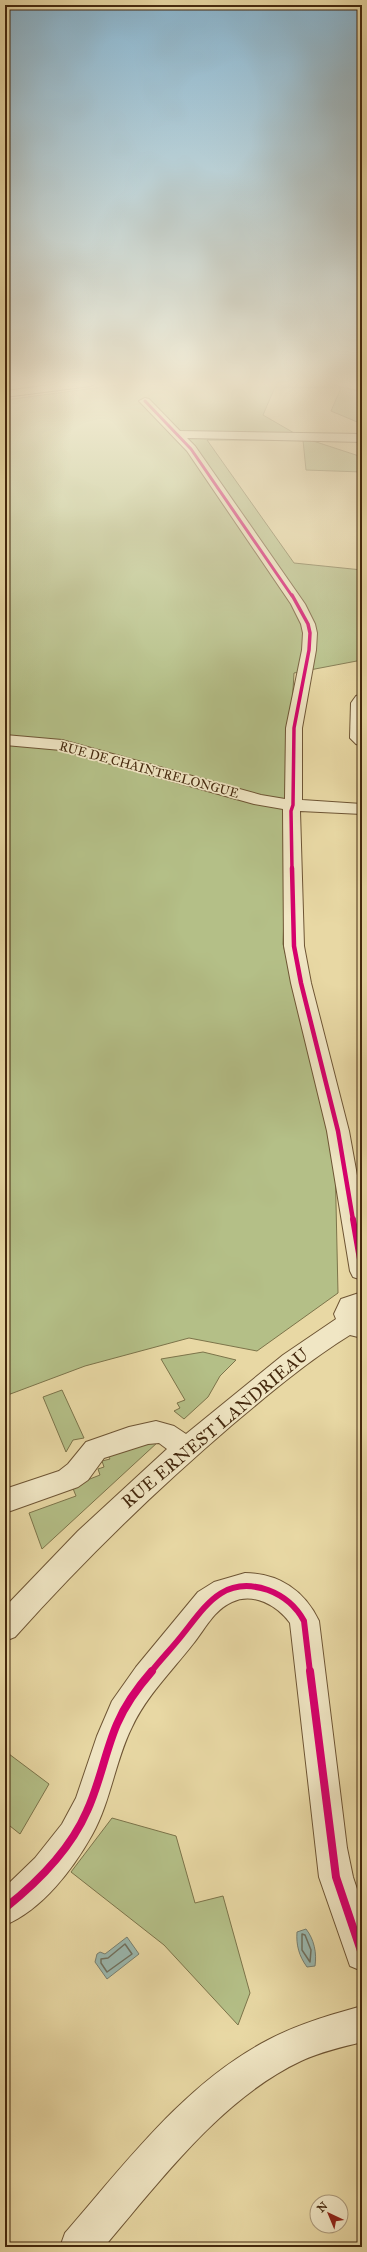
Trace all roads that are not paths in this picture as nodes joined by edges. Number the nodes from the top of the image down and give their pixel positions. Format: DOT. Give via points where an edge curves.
graph roads {
  1 [pos="218,488"];
  2 [pos="362,699"];
  3 [pos="5,740"];
  4 [pos="362,741"];
  5 [pos="293,805"];
  6 [pos="362,809"];
  7 [pos="362,1271"];
  8 [pos="358,1318"];
  9 [pos="185,1448"];
  10 [pos="5,1501"];
  11 [pos="5,1628"];
  12 [pos="5,1908"];
  13 [pos="362,1954"];
  14 [pos="362,2024"];
  15 [pos="79,2247"];
  1 -- 5 [label="street" via="298,604 308,624 309,650 294,728"];
  2 -- 4 [label="street" via="359,703 358,738"];
  3 -- 5 [label="street, RUE DE CHAINTRELONGUE" via="62,744 260,800"];
  5 -- 6 [label="street, RUE DE CHAINTRELONGUE"];
  5 -- 7 [label="street" via="291,811 294,946 300,983 338,1131"];
  8 -- 9 [label="street, RUE ERNEST LANDRIEAU" via="322,1339"];
  9 -- 10 [label="street" via="160,1432 147,1433 95,1450 88,1454 75,1475"];
  9 -- 11 [label="street, RUE ERNEST LANDRIEAU" via="117,1510"];
  12 -- 13 [label="street" via="57,1858 82,1821 117,1724 135,1693 210,1601 227,1590 258,1587 271,1590 283,1597 296,1607 304,1621 336,1877"];
  14 -- 15 [label="street" via="298,2044 278,2053 247,2074 212,2102 161,2153"];
}
